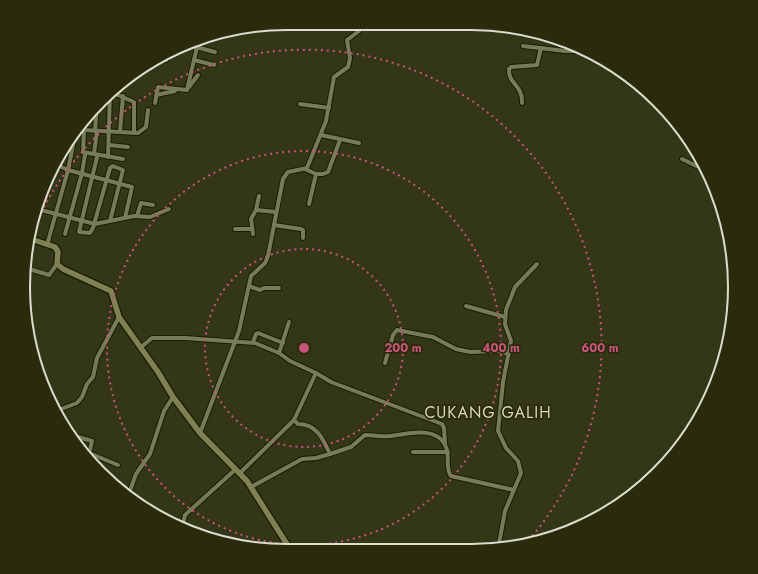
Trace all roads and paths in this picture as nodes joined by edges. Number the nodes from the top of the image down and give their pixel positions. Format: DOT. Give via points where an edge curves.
graph roads {
  1 [pos="359,30"];
  2 [pos="524,46"];
  3 [pos="197,47"];
  4 [pos="541,48"];
  5 [pos="571,51"];
  6 [pos="215,52"];
  7 [pos="194,60"];
  8 [pos="214,65"];
  9 [pos="191,73"];
  10 [pos="188,88"];
  11 [pos="178,90"];
  12 [pos="118,94"];
  13 [pos="156,95"];
  14 [pos="123,96"];
  15 [pos="111,100"];
  16 [pos="155,103"];
  17 [pos="522,103"];
  18 [pos="300,104"];
  19 [pos="329,108"];
  20 [pos="148,110"];
  21 [pos="97,115"];
  22 [pos="85,128"];
  23 [pos="83,131"];
  24 [pos="96,131"];
  25 [pos="109,132"];
  26 [pos="120,132"];
  27 [pos="134,133"];
  28 [pos="321,135"];
  29 [pos="340,140"];
  30 [pos="359,143"];
  31 [pos="73,144"];
  32 [pos="109,145"];
  33 [pos="128,147"];
  34 [pos="85,155"];
  35 [pos="96,156"];
  36 [pos="108,157"];
  37 [pos="123,159"];
  38 [pos="682,159"];
  39 [pos="60,166"];
  40 [pos="698,167"];
  41 [pos="305,169"];
  42 [pos="68,170"];
  43 [pos="82,173"];
  44 [pos="316,174"];
  45 [pos="94,177"];
  46 [pos="107,180"];
  47 [pos="120,184"];
  48 [pos="259,196"];
  49 [pos="309,204"];
  50 [pos="153,205"];
  51 [pos="169,209"];
  52 [pos="42,210"];
  53 [pos="256,210"];
  54 [pos="276,212"];
  55 [pos="56,214"];
  56 [pos="137,216"];
  57 [pos="70,218"];
  58 [pos="125,218"];
  59 [pos="81,220"];
  60 [pos="110,221"];
  61 [pos="95,224"];
  62 [pos="274,225"];
  63 [pos="235,229"];
  64 [pos="65,234"];
  65 [pos="303,238"];
  66 [pos="34,240"];
  67 [pos="47,245"];
  68 [pos="57,264"];
  69 [pos="537,264"];
  70 [pos="31,269"];
  71 [pos="249,286"];
  72 [pos="279,288"];
  73 [pos="466,306"];
  74 [pos="118,317"];
  75 [pos="505,317"];
  76 [pos="289,322"];
  77 [pos="235,342"];
  78 [pos="253,342"];
  79 [pos="283,343"];
  80 [pos="140,348"];
  81 [pos="279,353"];
  82 [pos="509,354"];
  83 [pos="385,363"];
  84 [pos="316,373"];
  85 [pos="173,397"];
  86 [pos="61,409"];
  87 [pos="294,420"];
  88 [pos="200,433"];
  89 [pos="78,436"];
  90 [pos="445,444"];
  91 [pos="89,451"];
  92 [pos="413,452"];
  93 [pos="448,452"];
  94 [pos="92,453"];
  95 [pos="330,454"];
  96 [pos="118,465"];
  97 [pos="238,471"];
  98 [pos="251,487"];
  99 [pos="514,490"];
  100 [pos="130,491"];
  101 [pos="183,522"];
  102 [pos="499,542"];
  103 [pos="287,544"];
  1 -- 19 [label="street" via="347,40 349,64 334,77"];
  2 -- 4 [label="street"];
  3 -- 6 [label="street"];
  3 -- 7 [label="street"];
  4 -- 5 [label="street"];
  4 -- 17 [label="street" via="537,65 509,69 510,77 521,92"];
  7 -- 8 [label="street"];
  7 -- 9 [label="street"];
  9 -- 10 [label="street"];
  9 -- 10 [label="street" via="200,75"];
  10 -- 11 [label="street"];
  11 -- 13 [label="street"];
  11 -- 13 [label="street" via="158,87"];
  12 -- 14 [label="street"];
  13 -- 16 [label="street"];
  14 -- 26 [label="street"];
  14 -- 27 [label="street" via="134,102"];
  15 -- 25 [label="street"];
  18 -- 19 [label="street"];
  19 -- 28 [label="street"];
  20 -- 27 [label="street" via="146,127 142,132"];
  21 -- 24 [label="street"];
  22 -- 24 [label="street"];
  23 -- 35 [label="street" via="82,152"];
  24 -- 25 [label="street"];
  24 -- 35 [label="street"];
  25 -- 26 [label="street"];
  25 -- 32 [label="street"];
  26 -- 27 [label="street"];
  28 -- 29 [label="street"];
  28 -- 41 [label="street" via="311,161"];
  29 -- 30 [label="street"];
  29 -- 44 [label="street" via="328,172"];
  31 -- 42 [label="street"];
  32 -- 33 [label="street"];
  32 -- 36 [label="street"];
  34 -- 43 [label="street"];
  35 -- 36 [label="street"];
  35 -- 45 [label="street"];
  36 -- 37 [label="street"];
  38 -- 40 [label="street"];
  39 -- 42 [label="street"];
  41 -- 44 [label="street"];
  41 -- 54 [label="street" via="288,172 283,176"];
  42 -- 43 [label="street"];
  42 -- 55 [label="street"];
  43 -- 45 [label="street"];
  43 -- 57 [label="street"];
  44 -- 49 [label="street"];
  45 -- 46 [label="street"];
  45 -- 59 [label="street"];
  46 -- 47 [label="street"];
  46 -- 47 [label="street" via="111,166 117,167 123,170"];
  46 -- 61 [label="street"];
  47 -- 58 [label="street" via="132,187"];
  47 -- 60 [label="street"];
  48 -- 53 [label="street"];
  50 -- 56 [label="street" via="141,203"];
  51 -- 56 [label="street" via="150,217"];
  52 -- 55 [label="street"];
  53 -- 54 [label="street"];
  53 -- 63 [label="street" via="251,216 252,231"];
  54 -- 62 [label="street"];
  55 -- 57 [label="street"];
  55 -- 67 [label="street"];
  56 -- 58 [label="street"];
  57 -- 59 [label="street"];
  57 -- 64 [label="street"];
  58 -- 60 [label="street"];
  59 -- 61 [label="street"];
  59 -- 61 [label="street" via="81,233 90,233"];
  60 -- 61 [label="street"];
  62 -- 65 [label="street" via="301,229"];
  62 -- 71 [label="street" via="266,260 252,274"];
  66 -- 67 [label="street"];
  67 -- 68 [label="street" via="56,250"];
  68 -- 70 [label="street" via="49,274"];
  68 -- 74 [label="street" via="72,274 111,291"];
  69 -- 75 [label="street" via="512,291"];
  71 -- 72 [label="street" via="260,290"];
  71 -- 77 [label="street"];
  73 -- 75 [label="street"];
  74 -- 80 [label="street"];
  74 -- 86 [label="street" via="97,358 93,377 82,397"];
  75 -- 82 [label="street" via="511,340"];
  76 -- 79 [label="street"];
  77 -- 78 [label="street"];
  77 -- 80 [label="street" via="152,338"];
  77 -- 88 [label="street"];
  78 -- 79 [label="street" via="258,333"];
  78 -- 81 [label="street"];
  79 -- 81 [label="street"];
  80 -- 85 [label="street"];
  81 -- 84 [label="street"];
  82 -- 83 [label="street" via="456,349 433,337 398,330 393,335"];
  82 -- 99 [label="street" via="498,431 506,448 520,466 519,481"];
  84 -- 87 [label="street"];
  84 -- 90 [label="street" via="331,382 444,425"];
  85 -- 88 [label="street"];
  85 -- 100 [label="street" via="164,411 150,454 136,474"];
  87 -- 95 [label="street" via="319,432"];
  87 -- 97 [label="street"];
  88 -- 97 [label="street"];
  89 -- 91 [label="street" via="92,440"];
  90 -- 93 [label="street"];
  90 -- 95 [label="street" via="430,433 365,435 351,446"];
  92 -- 93 [label="street"];
  93 -- 99 [label="street" via="448,473 451,476"];
  94 -- 96 [label="street"];
  95 -- 98 [label="street" via="302,459"];
  97 -- 98 [label="street"];
  97 -- 101 [label="street" via="185,515"];
  98 -- 103 [label="street"];
  99 -- 102 [label="street" via="505,511"];
}
